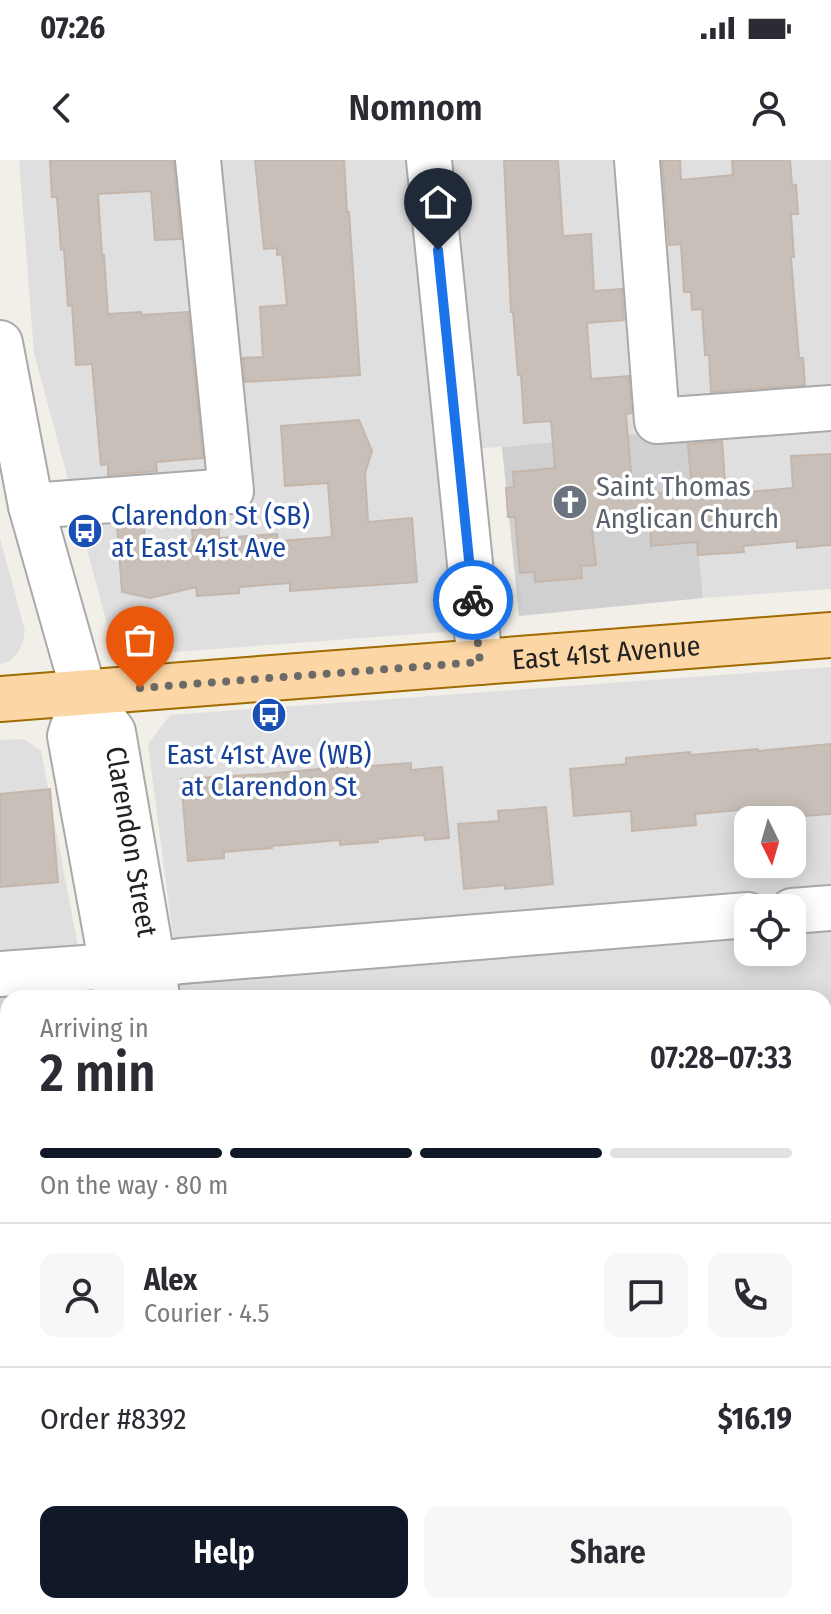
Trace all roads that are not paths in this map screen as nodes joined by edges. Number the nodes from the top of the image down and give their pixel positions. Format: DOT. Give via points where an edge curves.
graph roads {
  1 [pos="198,160"];
  2 [pos="429,160"];
  3 [pos="637,160"];
  4 [pos="0,343"];
  5 [pos="831,408"];
  6 [pos="31,506"];
  7 [pos="831,635"];
  8 [pos="480,662"];
  9 [pos="84,693"];
  10 [pos="0,699"];
  11 [pos="831,908"];
  12 [pos="806,910"];
  13 [pos="734,916"];
  14 [pos="0,974"];
  15 [pos="134,982"];
  1 -- 6 [label="street" via="231,491"];
  2 -- 8 [label="street"];
  3 -- 5 [label="street" via="657,421"];
  4 -- 6 [label="street"];
  6 -- 9 [label="street"];
  7 -- 8 [label="main road, East 41st Avenue"];
  8 -- 9 [label="main road, East 41st Avenue"];
  9 -- 10 [label="main road, East 41st Avenue"];
  9 -- 15 [label="street, Clarendon Street" via="70,736"];
  11 -- 12 [label="street"];
  13 -- 15 [label="street" via="181,961"];
  14 -- 15 [label="street"];
}
